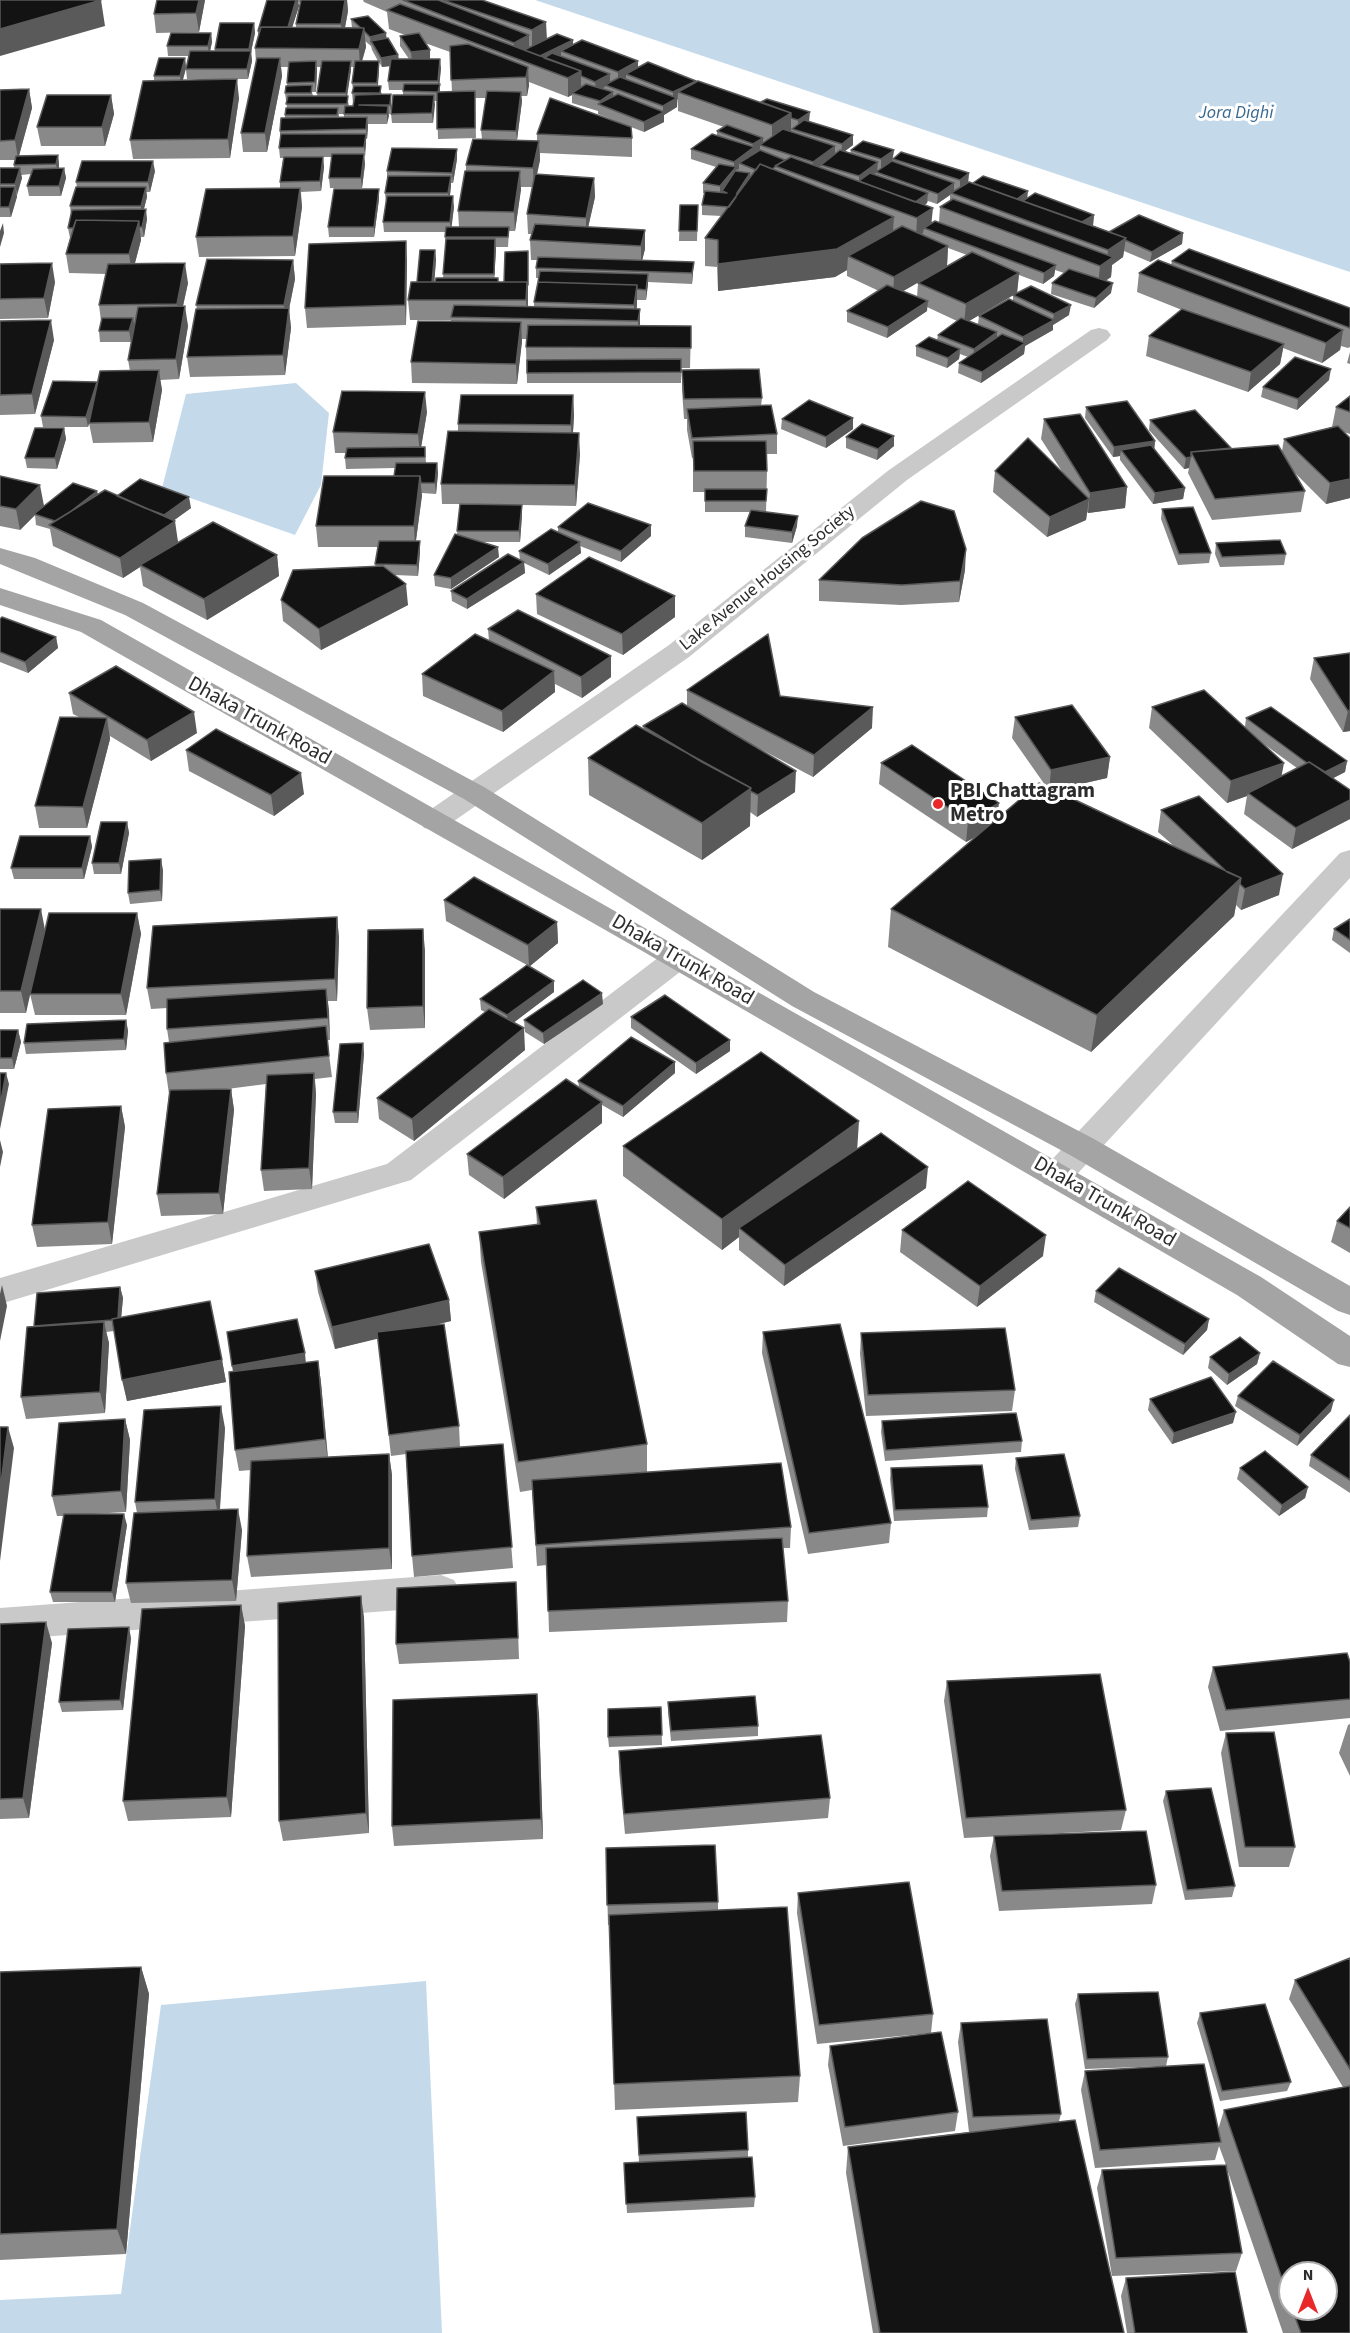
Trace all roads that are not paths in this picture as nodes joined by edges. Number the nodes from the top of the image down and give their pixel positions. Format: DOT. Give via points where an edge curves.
graph roads {
  1 [pos="1099,335"];
  2 [pos="0,556"];
  3 [pos="0,596"];
  4 [pos="474,793"];
  5 [pos="434,821"];
  6 [pos="1350,860"];
  7 [pos="678,958"];
  8 [pos="1082,1147"];
  9 [pos="1056,1176"];
  10 [pos="0,1292"];
  11 [pos="1350,1302"];
  12 [pos="1350,1354"];
  13 [pos="476,1588"];
  14 [pos="0,1624"];
  1 -- 4 [label="street, Lake Avenue Housing Society" via="898,475 679,651"];
  2 -- 4 [label="main road, Dhaka Trunk Road" via="134,609"];
  3 -- 5 [label="main road, Dhaka Trunk Road" via="91,626"];
  4 -- 5 [label="street, Lake Avenue Housing Society"];
  4 -- 8 [label="main road, Dhaka Trunk Road" via="803,999"];
  5 -- 7 [label="main road, Dhaka Trunk Road"];
  6 -- 8 [label="street"];
  7 -- 9 [label="main road, Dhaka Trunk Road"];
  7 -- 10 [label="street" via="399,1172"];
  8 -- 9 [label="street"];
  8 -- 11 [label="main road, Dhaka Trunk Road"];
  9 -- 12 [label="main road, Dhaka Trunk Road" via="1249,1286"];
  13 -- 14 [label="street"];
}
